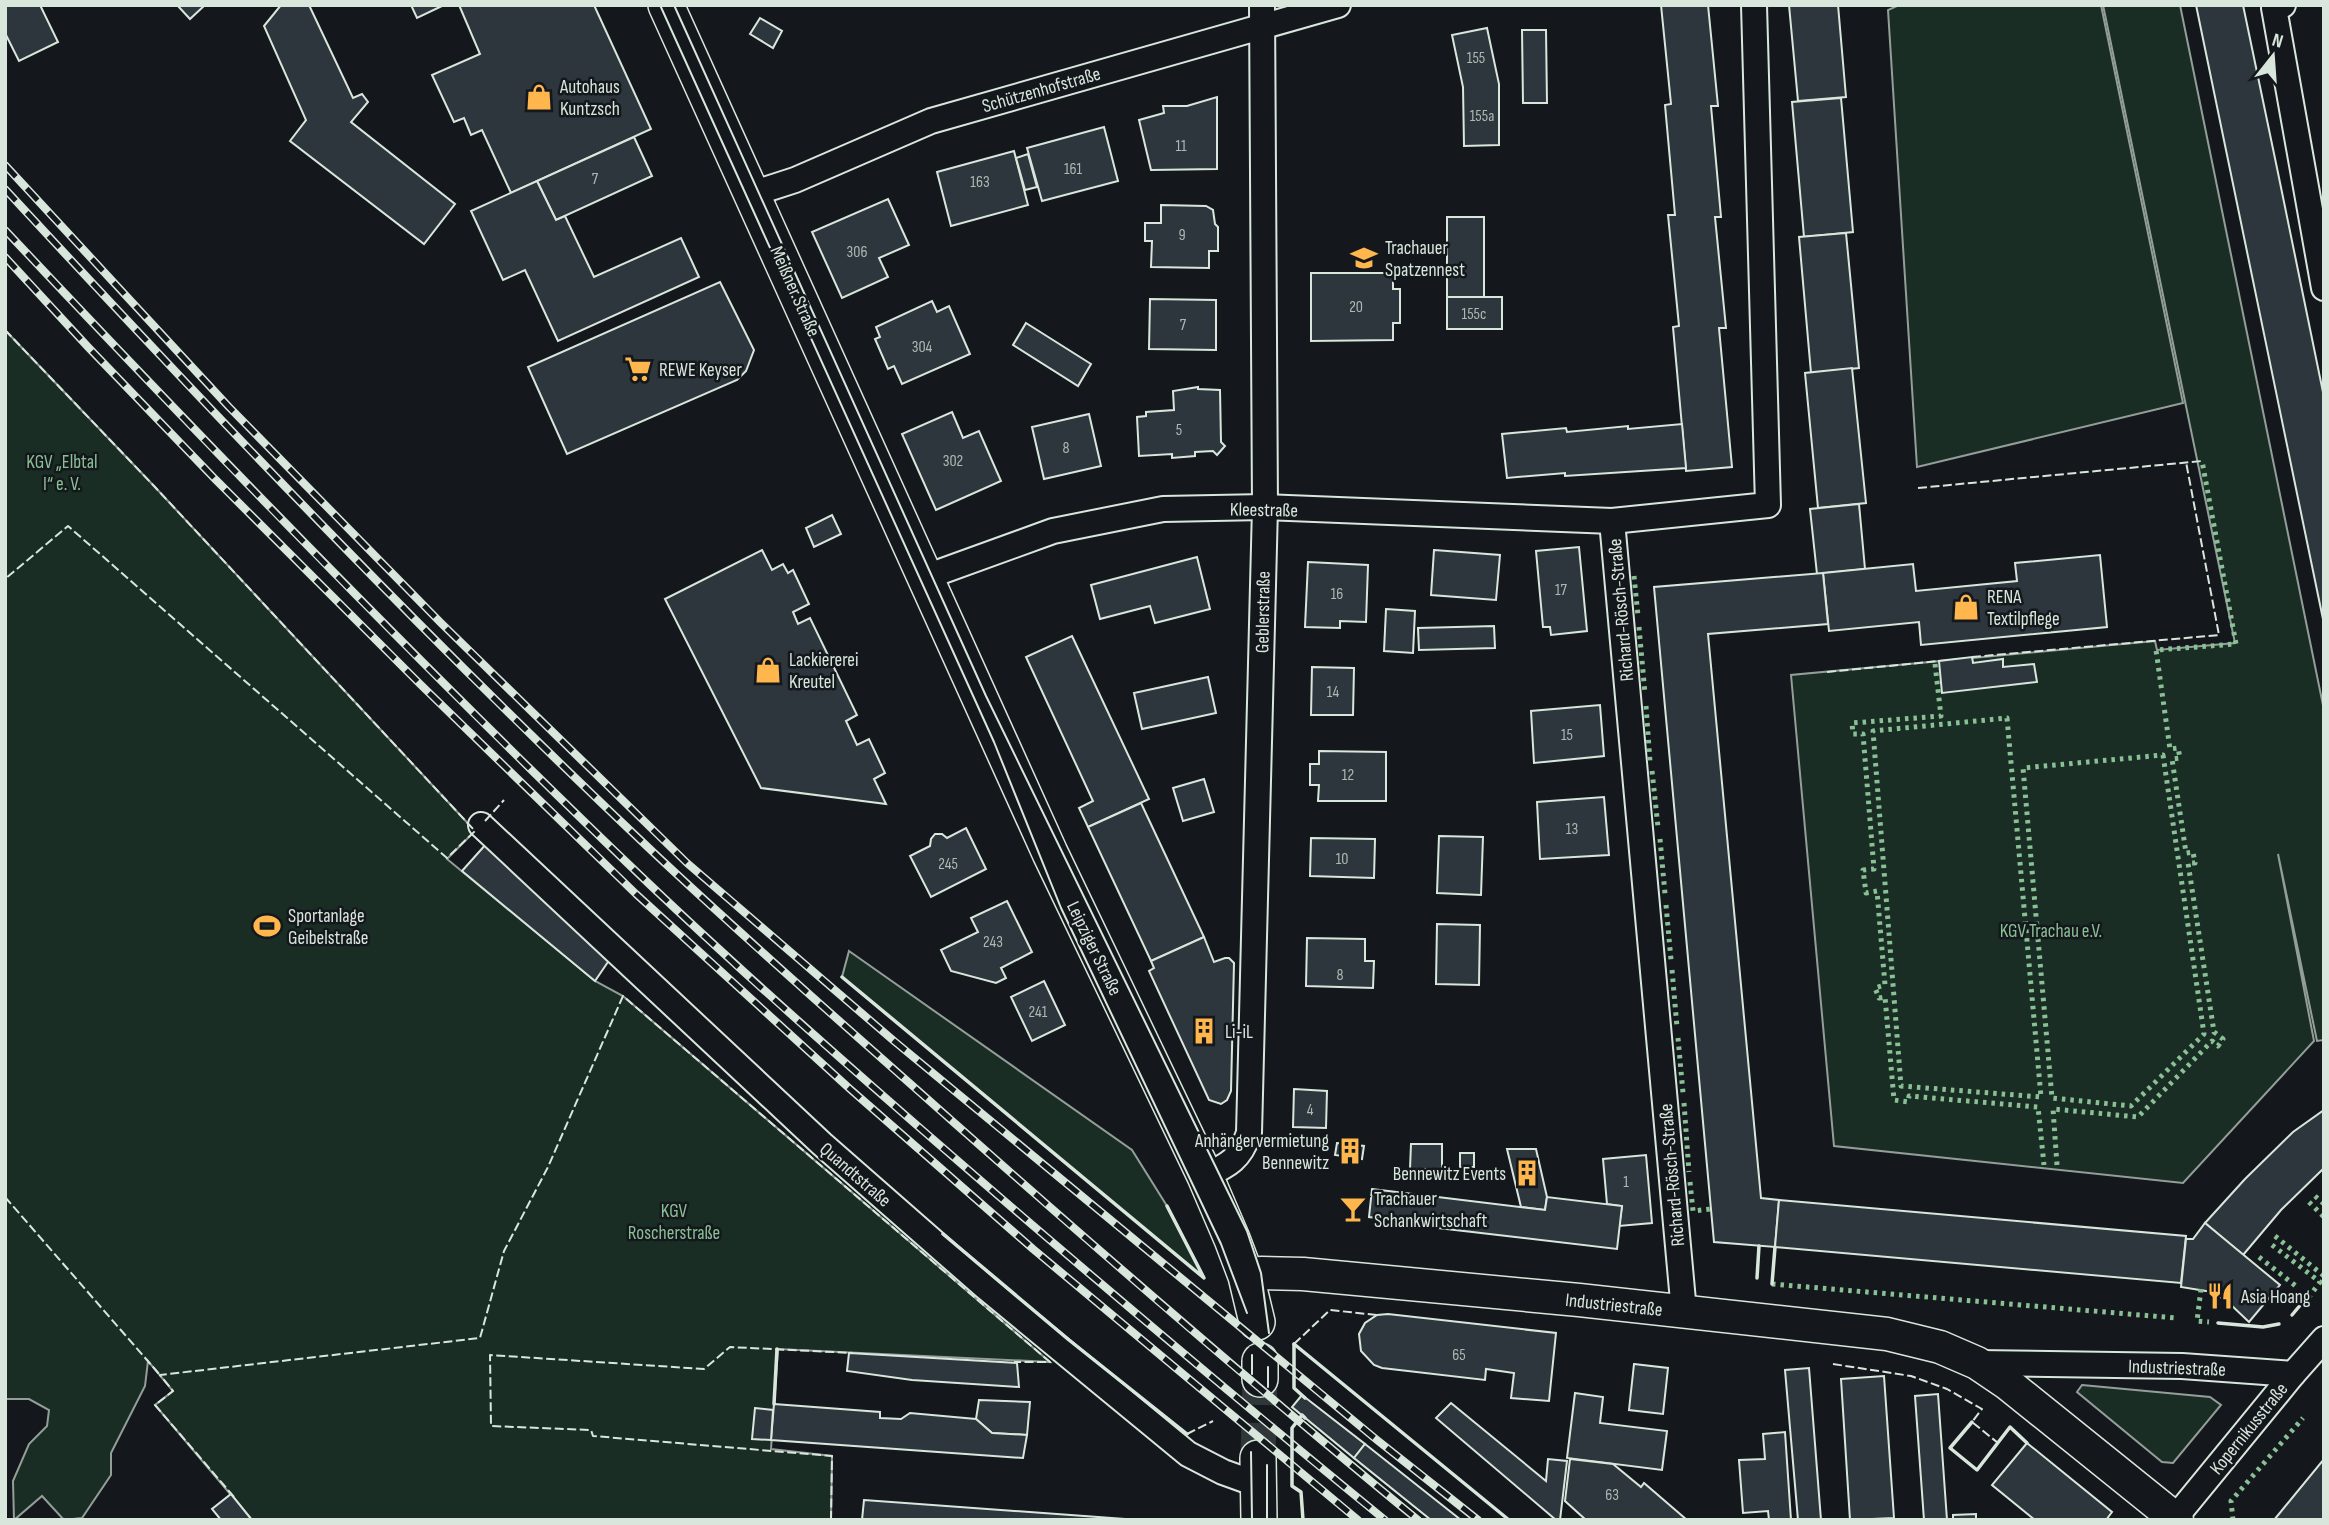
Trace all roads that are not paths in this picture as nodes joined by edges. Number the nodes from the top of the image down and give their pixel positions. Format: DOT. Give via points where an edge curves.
graph roads {
  1 [pos="666,5"];
  2 [pos="1338,5"];
  3 [pos="1754,5"];
  4 [pos="2278,7"];
  5 [pos="1261,16"];
  6 [pos="751,194"];
  7 [pos="2324,288"];
  8 [pos="1265,508"];
  9 [pos="1612,520"];
  10 [pos="926,577"];
  11 [pos="481,825"];
  12 [pos="1205,1176"];
  13 [pos="1246,1276"];
  14 [pos="1684,1312"];
  15 [pos="1257,1322"];
  16 [pos="2324,1339"];
  17 [pos="1977,1363"];
  18 [pos="2292,1374"];
  19 [pos="1258,1471"];
  20 [pos="2176,1519"];
  21 [pos="1259,1520"];
  1 -- 6 [label="main road, Meißner Straße"];
  2 -- 5 [label="street, Schützenhofstraße"];
  3 -- 9 [label="street, Richard-Rösch-Straße" via="1768,505"];
  4 -- 7 [label="street"];
  5 -- 6 [label="street, Schützenhofstraße" via="931,121 795,180"];
  5 -- 8 [label="street, Geblerstraße"];
  6 -- 10 [label="main road, Meißner Straße"];
  8 -- 9 [label="street, Kleestraße"];
  8 -- 10 [label="street, Kleestraße" via="1163,509 1053,531"];
  8 -- 12 [label="street, Geblerstraße" via="1249,1133 1242,1151"];
  9 -- 14 [label="street, Richard-Rösch-Straße"];
  10 -- 12 [label="main road, Leipziger Straße" via="1050,853"];
  11 -- 19 [label="street, Quandtstraße" via="822,1144 984,1286 1188,1454 1223,1472"];
  12 -- 13 [label="main road, Leipziger Straße"];
  13 -- 14 [label="street, Industriestraße" via="1303,1274"];
  13 -- 15 [label="main road, Leipziger Straße"];
  14 -- 17 [label="street, Industriestraße" via="1887,1334 1940,1347"];
  16 -- 18 [label="street, Kopernikusstraße"];
  17 -- 18 [label="street, Industriestraße" via="2182,1366"];
  17 -- 20 [label="street, Industriestraße"];
  18 -- 20 [label="street, Kopernikusstraße"];
  19 -- 21 [label="main road"];
}
